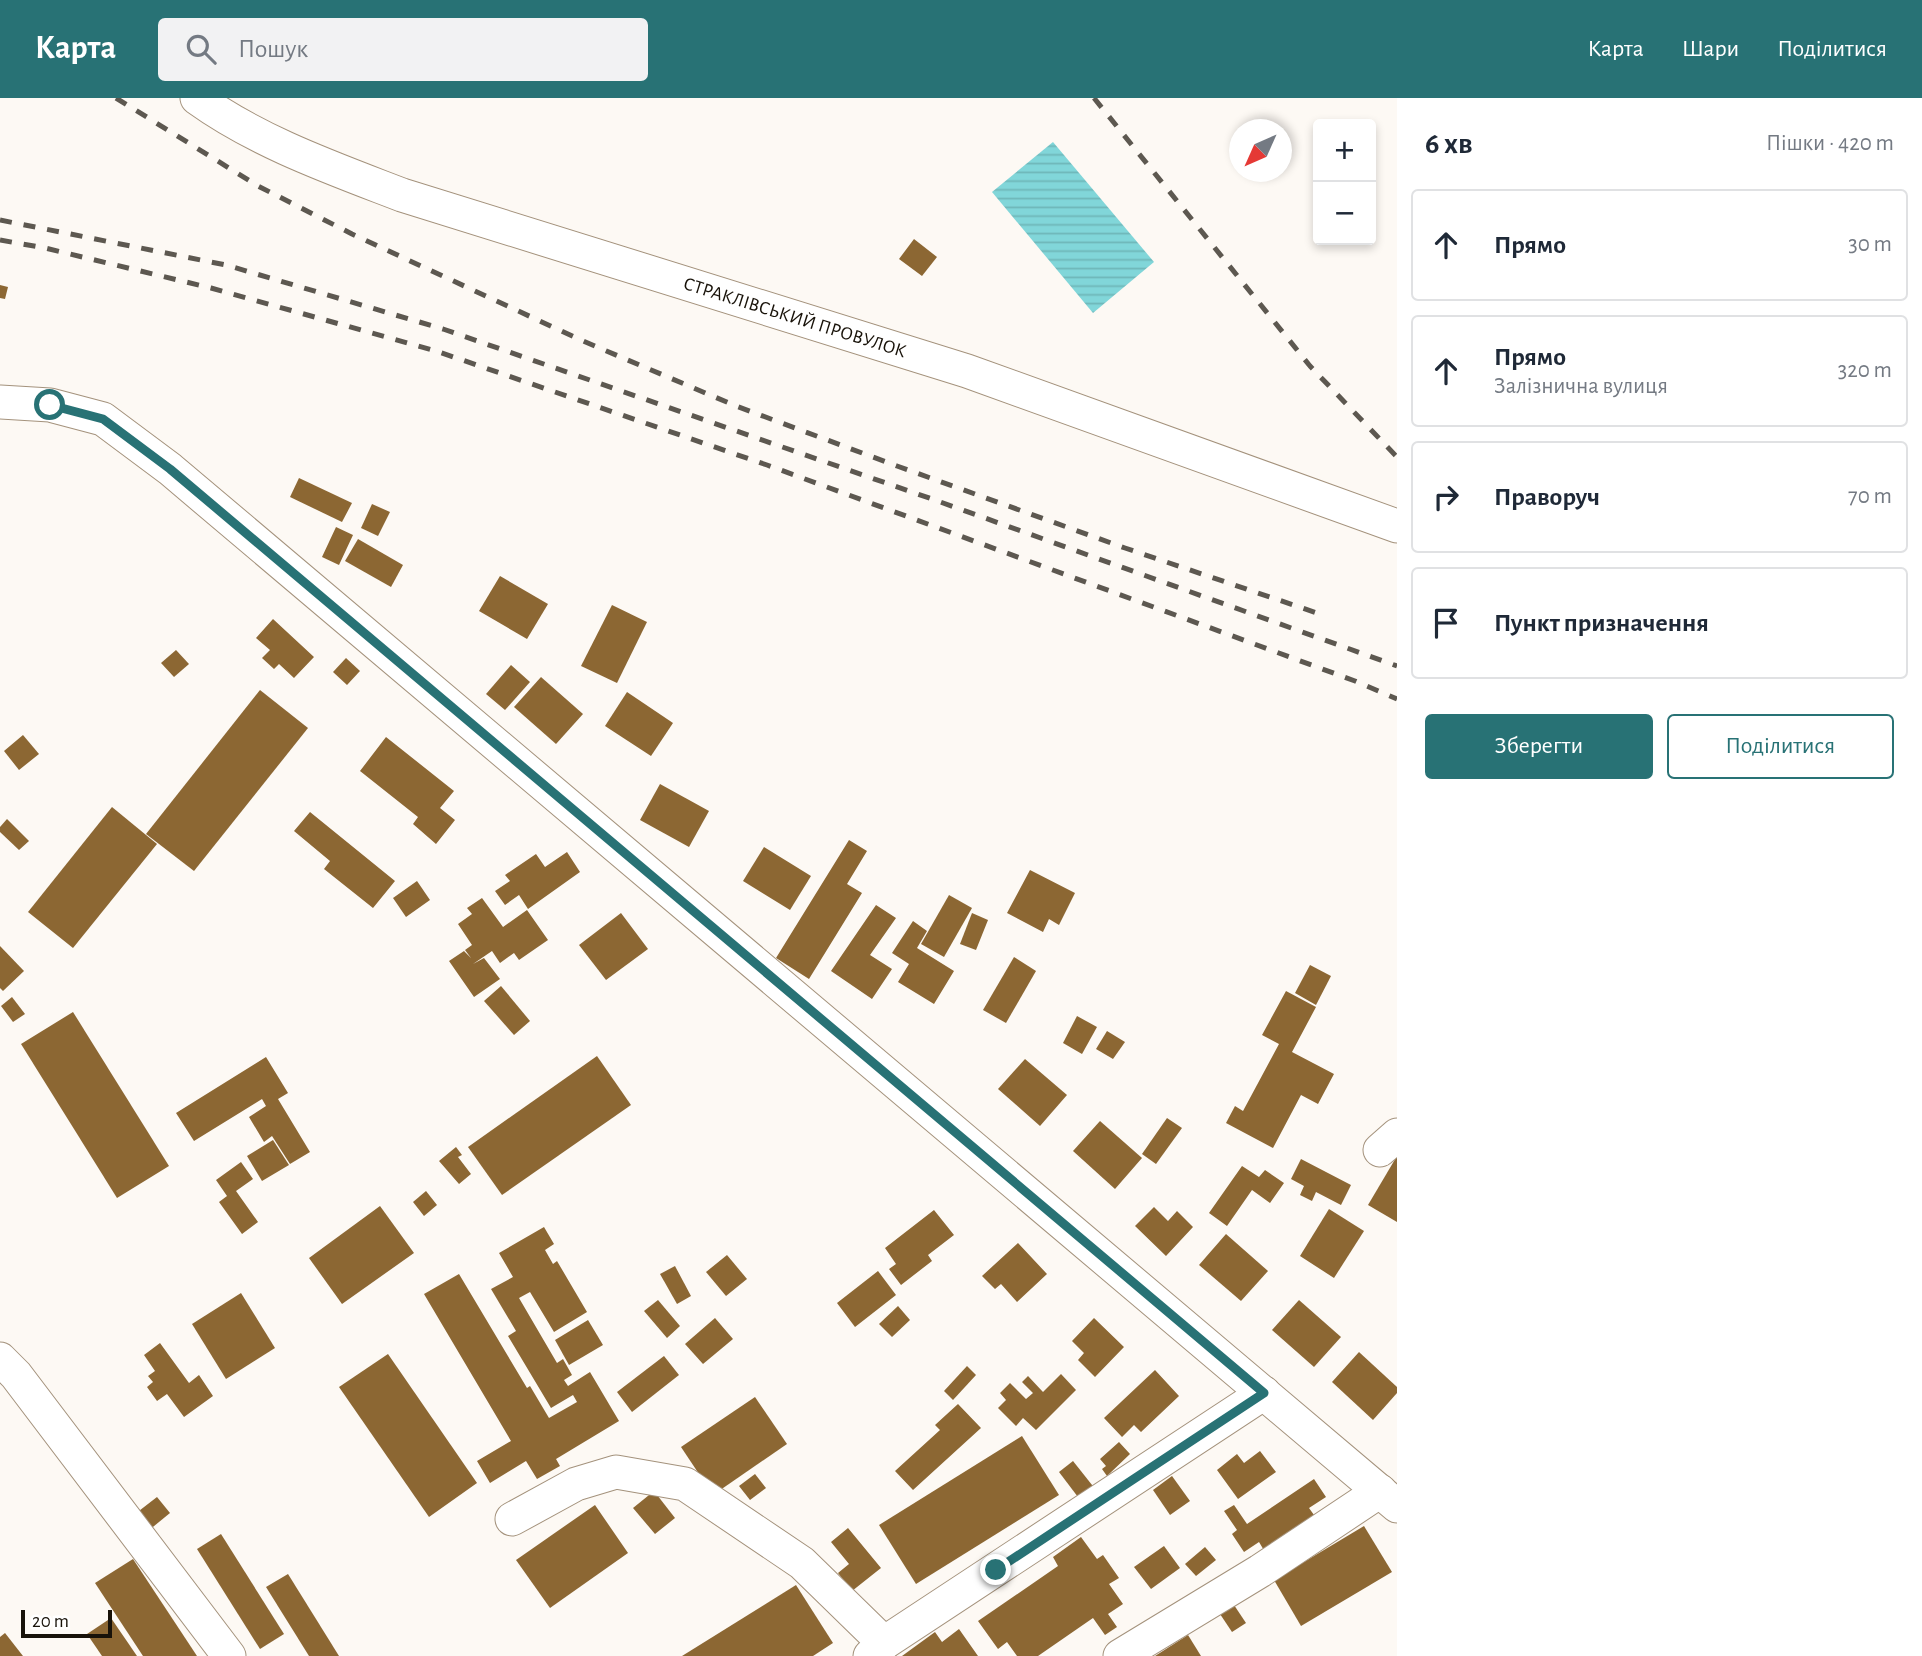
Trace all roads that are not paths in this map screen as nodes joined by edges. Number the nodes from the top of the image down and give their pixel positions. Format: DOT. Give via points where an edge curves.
graph roads {
  1 [pos="197,98"];
  2 [pos="0,402"];
  3 [pos="1397,526"];
  4 [pos="0,1359"];
  5 [pos="1264,1393"];
  6 [pos="1388,1498"];
  7 [pos="512,1519"];
  8 [pos="877,1650"];
  9 [pos="229,1656"];
  10 [pos="1120,1656"];
  1 -- 3 [label="street, СТРАКЛІВСЬКИЙ ПРОВУЛОК" via="302,155 402,195 967,371"];
  2 -- 5 [label="street" via="50,405 103,419 170,469"];
  4 -- 9 [label="street"];
  5 -- 6 [label="street"];
  5 -- 8 [label="street"];
  6 -- 10 [label="street"];
  7 -- 8 [label="street" via="576,1484 616,1472 685,1485 802,1563"];
}
